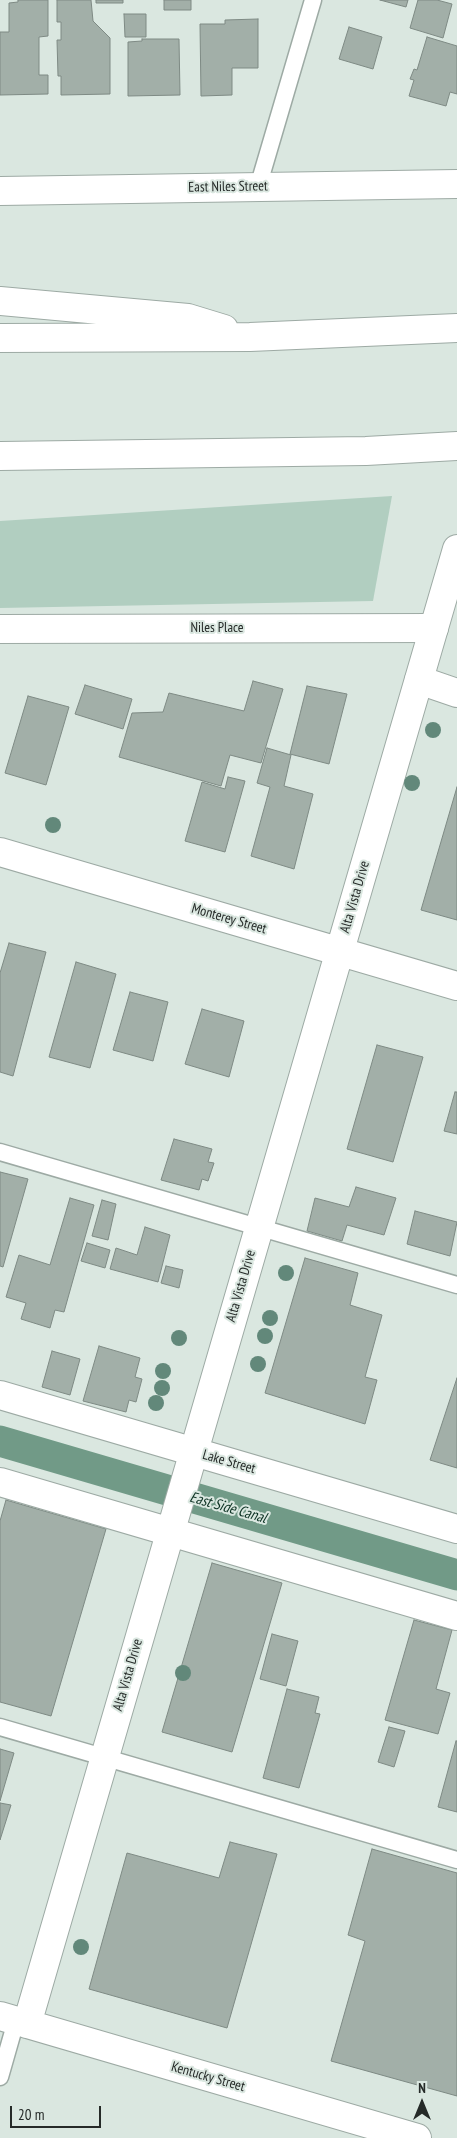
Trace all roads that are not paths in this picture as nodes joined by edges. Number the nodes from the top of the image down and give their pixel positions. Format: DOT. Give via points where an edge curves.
graph roads {
  1 [pos="313,0"];
  2 [pos="457,184"];
  3 [pos="258,187"];
  4 [pos="0,190"];
  5 [pos="0,301"];
  6 [pos="457,328"];
  7 [pos="250,337"];
  8 [pos="0,338"];
  9 [pos="457,446"];
  10 [pos="0,456"];
  11 [pos="142,456"];
  12 [pos="0,471"];
  13 [pos="457,548"];
  14 [pos="434,628"];
  15 [pos="0,629"];
  16 [pos="419,680"];
  17 [pos="457,693"];
  18 [pos="0,852"];
  19 [pos="339,951"];
  20 [pos="457,986"];
  21 [pos="0,1152"];
  22 [pos="258,1227"];
  23 [pos="457,1285"];
  24 [pos="0,1395"];
  25 [pos="193,1452"];
  26 [pos="0,1482"];
  27 [pos="457,1529"];
  28 [pos="170,1532"];
  29 [pos="457,1616"];
  30 [pos="0,1727"];
  31 [pos="104,1757"];
  32 [pos="457,1860"];
  33 [pos="14,2020"];
  34 [pos="0,2076"];
  35 [pos="417,2138"];
  1 -- 3 [label="lane"];
  2 -- 3 [label="main road, East Niles Street"];
  3 -- 4 [label="main road, East Niles Street"];
  5 -- 7 [label="main road" via="188,318"];
  6 -- 7 [label="main road"];
  7 -- 8 [label="main road"];
  9 -- 11 [label="main road"];
  10 -- 11 [label="main road"];
  11 -- 12 [label="main road"];
  13 -- 14 [label="main road, Alta Vista Drive"];
  14 -- 15 [label="main road, Niles Place"];
  14 -- 16 [label="main road, Alta Vista Drive"];
  16 -- 17 [label="main road"];
  16 -- 19 [label="main road, Alta Vista Drive"];
  18 -- 19 [label="main road, Monterey Street"];
  19 -- 20 [label="main road, Monterey Street"];
  19 -- 22 [label="main road, Alta Vista Drive"];
  21 -- 22 [label="lane"];
  22 -- 23 [label="lane"];
  22 -- 25 [label="main road, Alta Vista Drive"];
  24 -- 25 [label="main road, Lake Street"];
  25 -- 27 [label="main road, Lake Street"];
  25 -- 28 [label="main road, Alta Vista Drive"];
  26 -- 28 [label="main road"];
  28 -- 29 [label="main road"];
  28 -- 31 [label="main road, Alta Vista Drive"];
  30 -- 31 [label="lane"];
  31 -- 32 [label="lane"];
  31 -- 33 [label="main road, Alta Vista Drive"];
  33 -- 34 [label="lane"];
  33 -- 35 [label="main road, Kentucky Street"];
}
